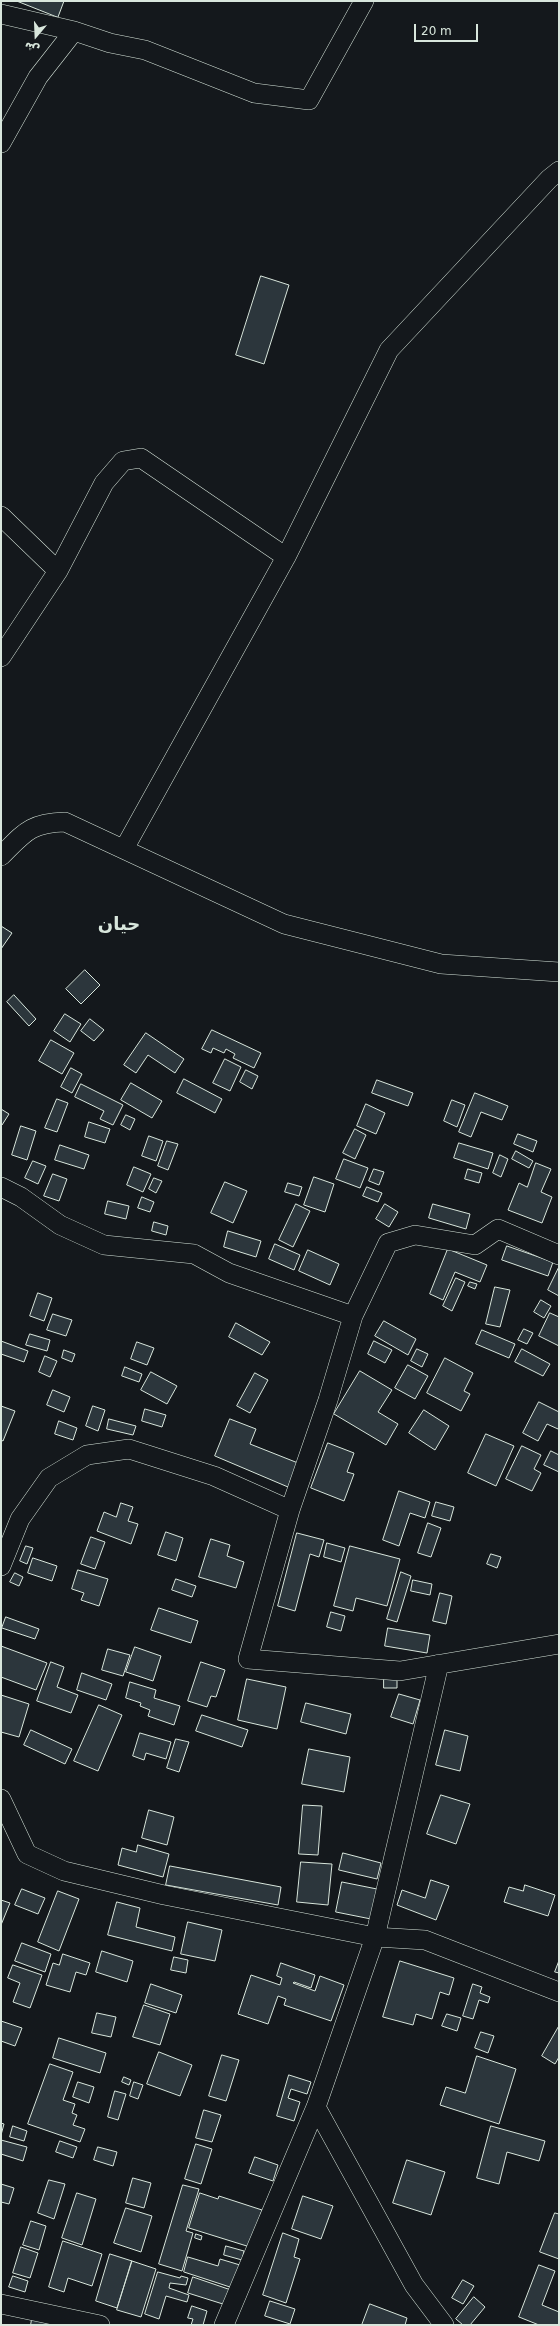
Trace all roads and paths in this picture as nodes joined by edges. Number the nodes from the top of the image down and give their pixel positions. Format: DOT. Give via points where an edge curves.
graph roads {
  1 [pos="364,1"];
  2 [pos="1,14"];
  3 [pos="74,31"];
  4 [pos="1,143"];
  5 [pos="559,171"];
  6 [pos="1,516"];
  7 [pos="286,557"];
  8 [pos="58,571"];
  9 [pos="1,657"];
  10 [pos="124,849"];
  11 [pos="1,856"];
  12 [pos="559,972"];
  13 [pos="1,1187"];
  14 [pos="559,1255"];
  15 [pos="354,1316"];
  16 [pos="290,1510"];
  17 [pos="1,1566"];
  18 [pos="559,1644"];
  19 [pos="439,1664"];
  20 [pos="1,1799"];
  21 [pos="375,1937"];
  22 [pos="559,1992"];
  23 [pos="316,2107"];
  24 [pos="1,2304"];
  25 [pos="100,2325"];
  26 [pos="224,2325"];
  27 [pos="444,2325"];
  1 -- 3 [label="street" via="309,100 254,93 144,50 110,43"];
  2 -- 3 [label="street"];
  3 -- 4 [label="street" via="38,77"];
  5 -- 7 [label="street" via="549,178 389,350"];
  6 -- 8 [label="street"];
  7 -- 8 [label="street" via="141,458 123,461 104,482"];
  7 -- 10 [label="street"];
  8 -- 9 [label="street"];
  10 -- 11 [label="street" via="65,822 45,823 27,830"];
  10 -- 12 [label="street" via="284,924 441,964"];
  13 -- 15 [label="street" via="60,1225 104,1244 194,1254 229,1273"];
  14 -- 15 [label="street" via="498,1229 475,1245 415,1235 388,1243"];
  15 -- 16 [label="street"];
  16 -- 17 [label="street" via="214,1476 129,1449 87,1455 50,1478 20,1519"];
  16 -- 19 [label="street" via="248,1659 400,1671"];
  18 -- 19 [label="street"];
  19 -- 21 [label="street"];
  20 -- 21 [label="street" via="27,1854 64,1871 164,1895"];
  21 -- 22 [label="street" via="425,1940"];
  21 -- 23 [label="street"];
  23 -- 26 [label="street"];
  23 -- 27 [label="street" via="414,2285"];
  24 -- 25 [label="street"];
}
